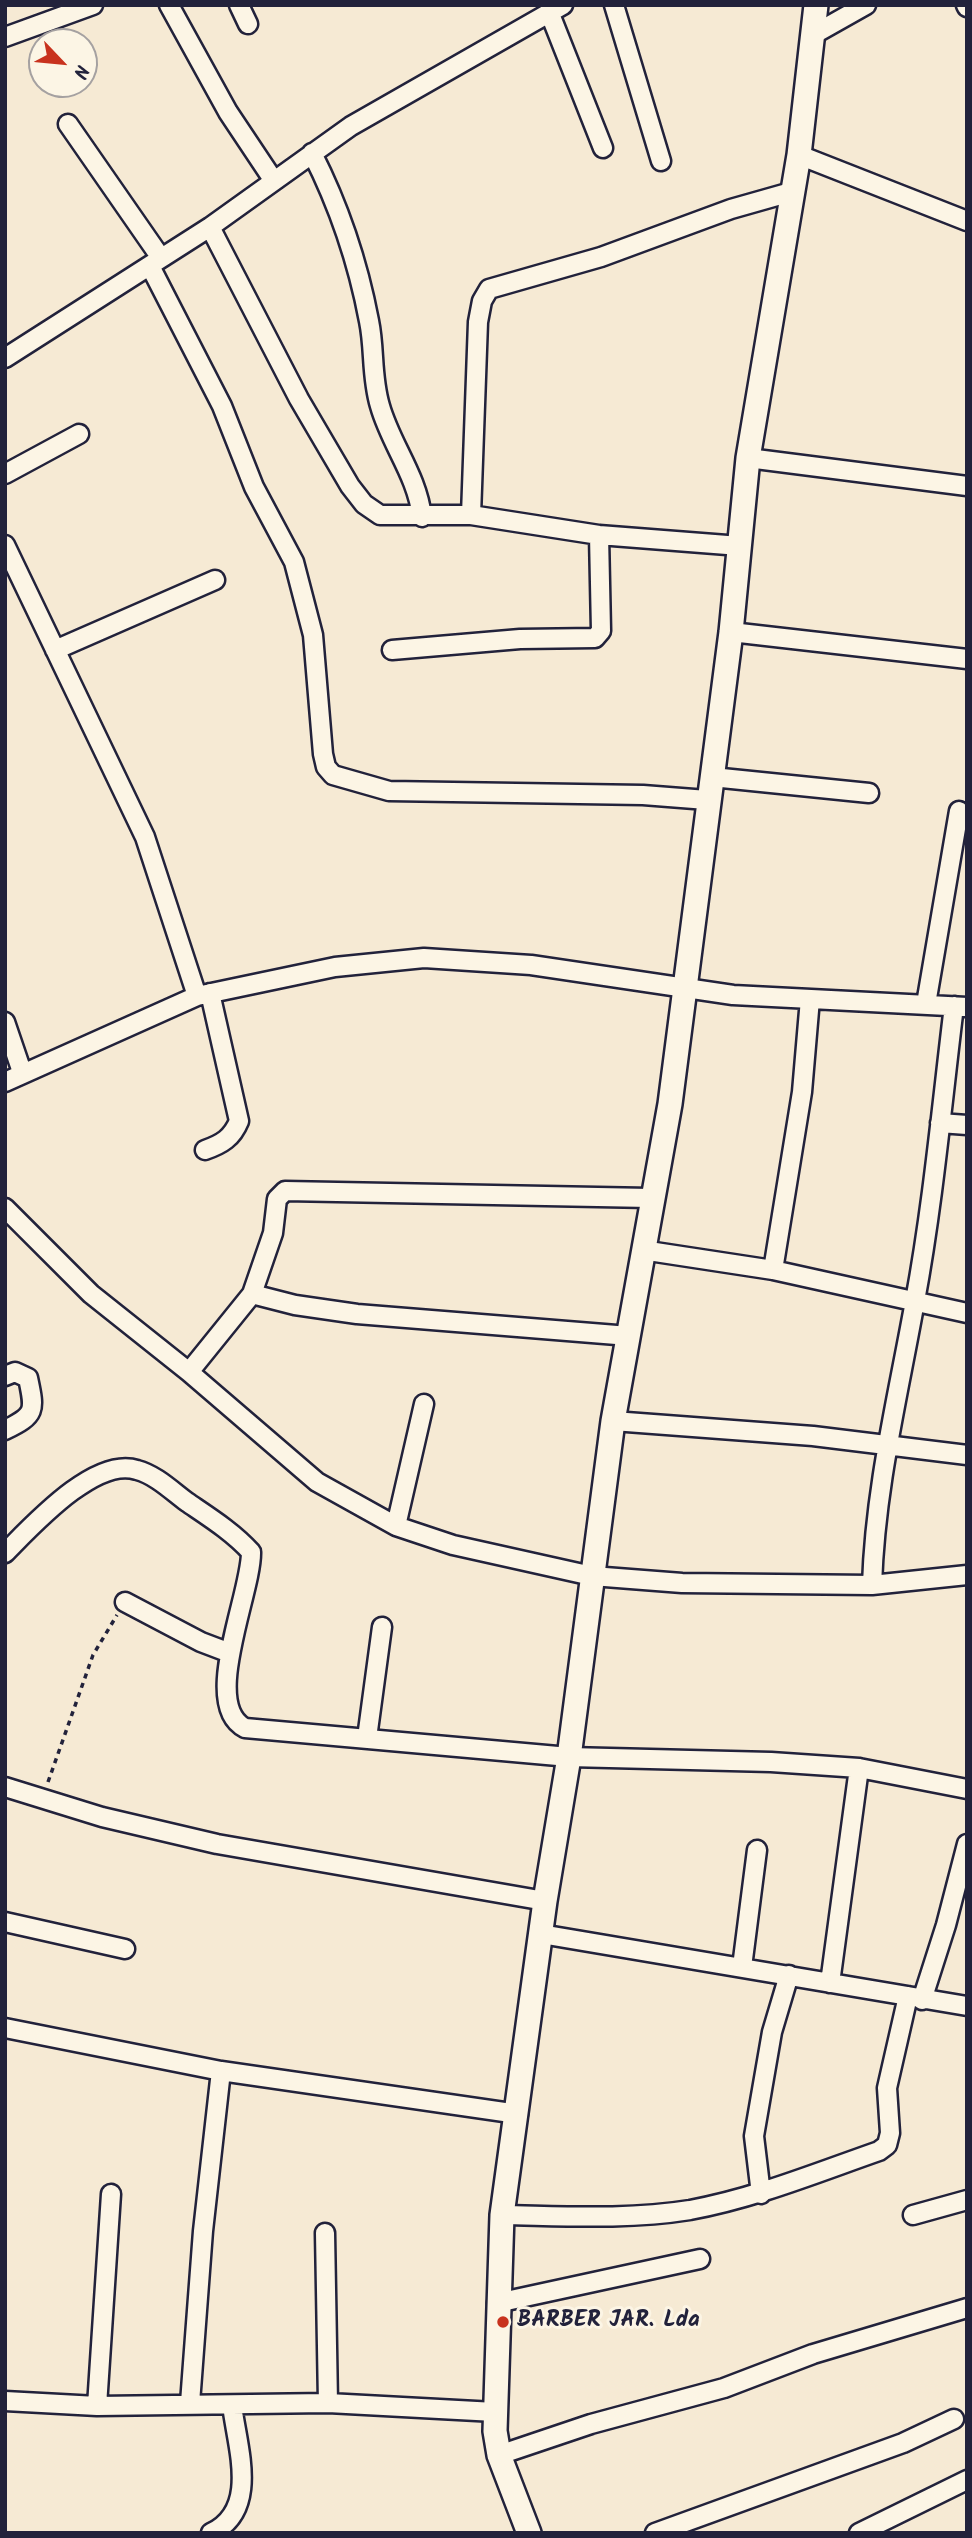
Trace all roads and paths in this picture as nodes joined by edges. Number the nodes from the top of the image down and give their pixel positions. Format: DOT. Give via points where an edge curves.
graph roads {
  1 [pos="93,5"];
  2 [pos="169,5"];
  3 [pos="239,5"];
  4 [pos="614,5"];
  5 [pos="816,5"];
  6 [pos="866,5"];
  7 [pos="556,9"];
  8 [pos="248,24"];
  9 [pos="811,36"];
  10 [pos="5,37"];
  11 [pos="68,124"];
  12 [pos="603,148"];
  13 [pos="312,153"];
  14 [pos="799,155"];
  15 [pos="661,161"];
  16 [pos="274,181"];
  17 [pos="791,192"];
  18 [pos="967,221"];
  19 [pos="210,227"];
  20 [pos="155,262"];
  21 [pos="5,358"];
  22 [pos="79,434"];
  23 [pos="748,458"];
  24 [pos="5,474"];
  25 [pos="967,486"];
  26 [pos="471,515"];
  27 [pos="422,517"];
  28 [pos="598,535"];
  29 [pos="5,545"];
  30 [pos="740,546"];
  31 [pos="215,580"];
  32 [pos="731,632"];
  33 [pos="55,650"];
  34 [pos="391,650"];
  35 [pos="967,659"];
  36 [pos="712,777"];
  37 [pos="869,793"];
  38 [pos="707,800"];
  39 [pos="958,811"];
  40 [pos="684,990"];
  41 [pos="203,994"];
  42 [pos="810,999"];
  43 [pos="926,1003"];
  44 [pos="960,1006"];
  45 [pos="5,1022"];
  46 [pos="22,1072"];
  47 [pos="5,1082"];
  48 [pos="940,1123"];
  49 [pos="967,1125"];
  50 [pos="205,1150"];
  51 [pos="650,1198"];
  52 [pos="5,1209"];
  53 [pos="642,1250"];
  54 [pos="773,1270"];
  55 [pos="252,1294"];
  56 [pos="915,1303"];
  57 [pos="967,1313"];
  58 [pos="629,1336"];
  59 [pos="189,1372"];
  60 [pos="5,1376"];
  61 [pos="424,1404"];
  62 [pos="613,1421"];
  63 [pos="5,1430"];
  64 [pos="885,1446"];
  65 [pos="967,1455"];
  66 [pos="396,1526"];
  67 [pos="5,1553"];
  68 [pos="592,1576"];
  69 [pos="967,1576"];
  70 [pos="872,1585"];
  71 [pos="125,1602"];
  72 [pos="382,1627"];
  73 [pos="230,1653"];
  74 [pos="367,1738"];
  75 [pos="569,1758"];
  76 [pos="859,1768"];
  77 [pos="5,1787"];
  78 [pos="967,1789"];
  79 [pos="43,1798"];
  80 [pos="967,1844"];
  81 [pos="757,1850"];
  82 [pos="545,1901"];
  83 [pos="5,1922"];
  84 [pos="541,1934"];
  85 [pos="125,1949"];
  86 [pos="742,1967"];
  87 [pos="789,1975"];
  88 [pos="830,1983"];
  89 [pos="915,1998"];
  90 [pos="967,2006"];
  91 [pos="5,2028"];
  92 [pos="220,2071"];
  93 [pos="518,2114"];
  94 [pos="111,2194"];
  95 [pos="761,2194"];
  96 [pos="967,2200"];
  97 [pos="502,2215"];
  98 [pos="913,2215"];
  99 [pos="325,2233"];
  100 [pos="700,2259"];
  101 [pos="497,2303"];
  102 [pos="967,2308"];
  103 [pos="5,2401"];
  104 [pos="190,2403"];
  105 [pos="328,2403"];
  106 [pos="232,2405"];
  107 [pos="97,2406"];
  108 [pos="495,2412"];
  109 [pos="954,2418"];
  110 [pos="499,2455"];
  111 [pos="967,2480"];
  112 [pos="211,2533"];
  113 [pos="529,2533"];
  114 [pos="655,2533"];
  115 [pos="859,2533"];
  1 -- 10 [label="street"];
  2 -- 16 [label="street" via="228,112"];
  3 -- 8 [label="street"];
  4 -- 15 [label="street"];
  5 -- 9 [label="street"];
  6 -- 9 [label="street"];
  7 -- 12 [label="street"];
  7 -- 13 [label="street" via="351,125"];
  9 -- 14 [label="street"];
  11 -- 20 [label="street"];
  13 -- 16 [label="street"];
  13 -- 27 [label="street" via="344,225 370,323 374,384 381,411 419,495"];
  14 -- 17 [label="street"];
  14 -- 18 [label="street"];
  16 -- 19 [label="street"];
  17 -- 23 [label="street"];
  17 -- 26 [label="street" via="601,257 489,289 478,323"];
  19 -- 20 [label="street"];
  19 -- 27 [label="street" via="350,486 380,515"];
  20 -- 21 [label="street"];
  20 -- 38 [label="street" via="254,487 294,562 313,635 323,754 333,775 389,791"];
  22 -- 24 [label="street"];
  23 -- 25 [label="street"];
  23 -- 30 [label="street"];
  26 -- 27 [label="street"];
  26 -- 28 [label="street"];
  28 -- 30 [label="street"];
  28 -- 34 [label="street" via="601,631 595,638"];
  29 -- 33 [label="street"];
  30 -- 32 [label="street"];
  31 -- 33 [label="street"];
  32 -- 35 [label="street"];
  32 -- 36 [label="street"];
  33 -- 41 [label="street" via="145,837"];
  36 -- 37 [label="street"];
  36 -- 38 [label="street"];
  38 -- 40 [label="street"];
  39 -- 43 [label="street"];
  40 -- 41 [label="street" via="531,965 424,958 335,967"];
  40 -- 42 [label="street"];
  40 -- 51 [label="street" via="670,1104"];
  41 -- 46 [label="street"];
  41 -- 50 [label="street" via="239,1121 234,1133"];
  42 -- 43 [label="street"];
  42 -- 54 [label="street" via="802,1092"];
  43 -- 44 [label="street"];
  44 -- 48 [label="street"];
  45 -- 46 [label="street"];
  46 -- 47 [label="street"];
  48 -- 49 [label="street"];
  48 -- 56 [label="street"];
  51 -- 53 [label="street"];
  51 -- 55 [label="street" via="285,1191 276,1199 267,1258"];
  52 -- 59 [label="street" via="91,1294"];
  53 -- 54 [label="street"];
  53 -- 58 [label="street"];
  54 -- 56 [label="street"];
  55 -- 58 [label="street" via="371,1316"];
  55 -- 59 [label="street"];
  56 -- 57 [label="street"];
  56 -- 64 [label="street"];
  58 -- 62 [label="street"];
  59 -- 66 [label="street" via="317,1482"];
  60 -- 63 [label="street" via="15,1372 29,1378 33,1402 32,1413"];
  61 -- 66 [label="street"];
  62 -- 64 [label="street"];
  62 -- 68 [label="street"];
  64 -- 65 [label="street"];
  64 -- 70 [label="street" via="873,1534"];
  66 -- 68 [label="street" via="453,1545"];
  67 -- 73 [label="street" via="54,1505 82,1485 114,1469 136,1469 239,1538 251,1552"];
  68 -- 70 [label="street" via="682,1583"];
  68 -- 75 [label="street"];
  69 -- 70 [label="street"];
  71 -- 73 [label="street"];
  71 -- 79 [label="path" via="93,1655"];
  72 -- 74 [label="street"];
  73 -- 74 [label="street" via="227,1692 234,1722 257,1731"];
  74 -- 75 [label="street"];
  75 -- 76 [label="street"];
  75 -- 82 [label="street"];
  76 -- 78 [label="street"];
  76 -- 88 [label="street"];
  77 -- 79 [label="street"];
  79 -- 82 [label="street" via="217,1844"];
  80 -- 89 [label="street" via="946,1925"];
  81 -- 86 [label="street"];
  82 -- 84 [label="street"];
  83 -- 85 [label="street"];
  84 -- 86 [label="street"];
  84 -- 93 [label="street"];
  86 -- 87 [label="street"];
  87 -- 88 [label="street"];
  87 -- 95 [label="street" via="770,2045 754,2136"];
  88 -- 89 [label="street"];
  89 -- 90 [label="street"];
  89 -- 95 [label="street" via="887,2088 887,2145"];
  91 -- 92 [label="street"];
  92 -- 93 [label="street"];
  92 -- 104 [label="street"];
  93 -- 97 [label="street"];
  94 -- 107 [label="street"];
  95 -- 97 [label="street" via="688,2210 597,2217"];
  96 -- 98 [label="street"];
  97 -- 101 [label="street"];
  99 -- 105 [label="street"];
  100 -- 101 [label="street"];
  101 -- 108 [label="street"];
  102 -- 110 [label="street" via="813,2354 724,2388"];
  103 -- 107 [label="street"];
  104 -- 106 [label="street"];
  104 -- 107 [label="street"];
  105 -- 106 [label="street"];
  105 -- 108 [label="street"];
  106 -- 112 [label="street" via="241,2500 233,2516"];
  108 -- 110 [label="street"];
  109 -- 114 [label="street" via="903,2443"];
  110 -- 113 [label="street"];
  111 -- 115 [label="street"];
}
